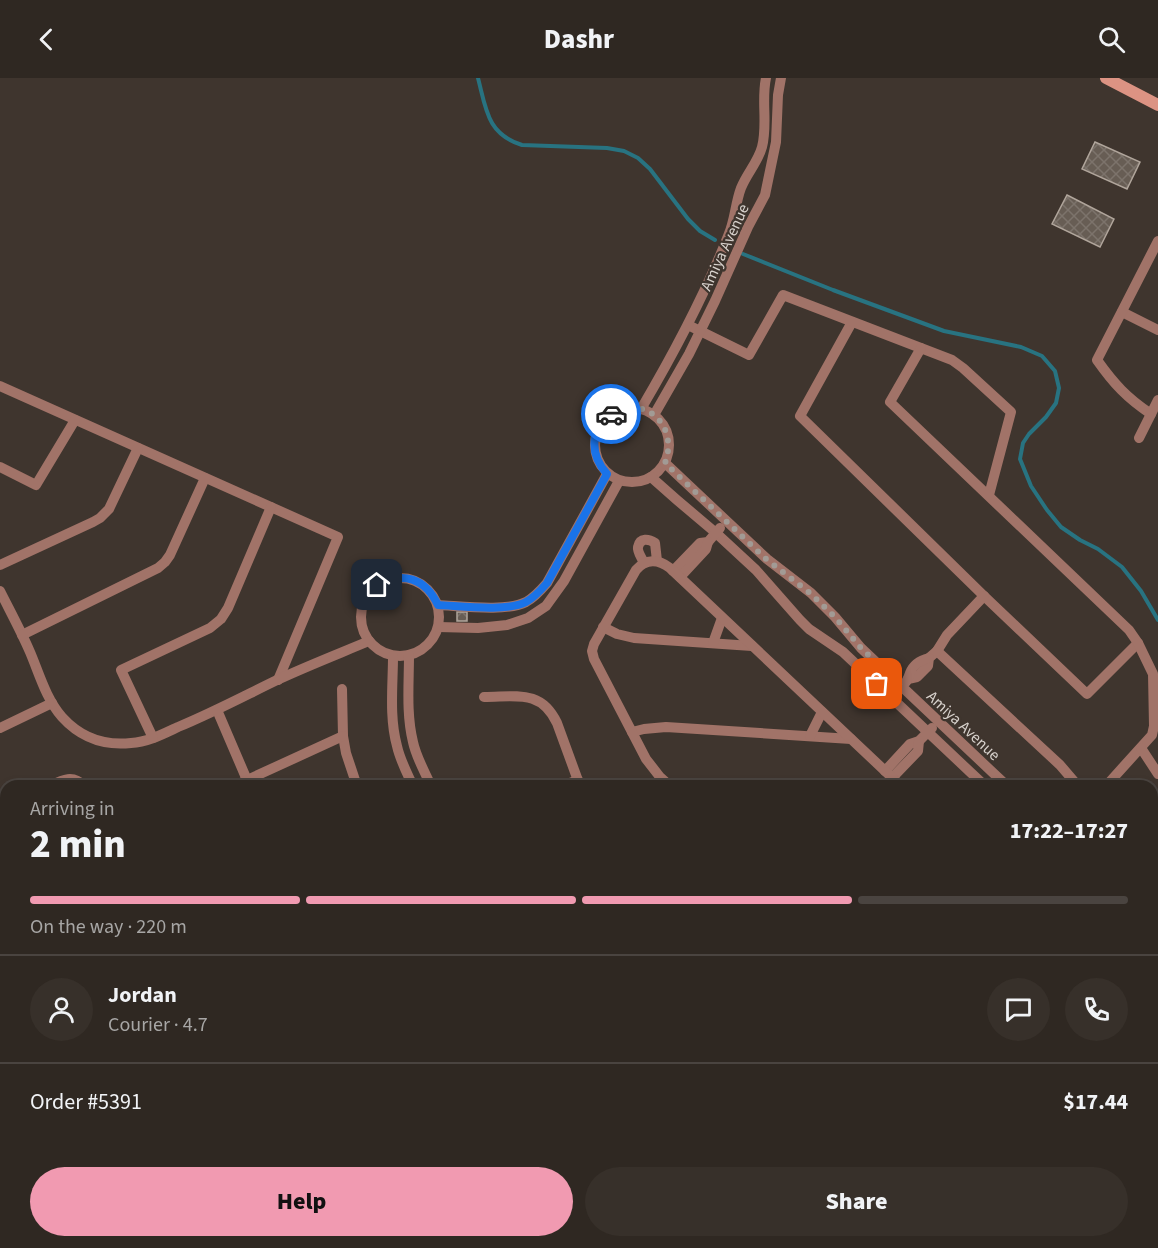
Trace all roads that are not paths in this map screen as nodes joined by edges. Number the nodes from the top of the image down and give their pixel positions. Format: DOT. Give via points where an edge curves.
graph roads {
  1 [pos="766,78"];
  2 [pos="781,78"];
  3 [pos="1106,78"];
  4 [pos="1158,105"];
  5 [pos="1158,241"];
  6 [pos="1122,312"];
  7 [pos="852,322"];
  8 [pos="688,325"];
  9 [pos="1158,330"];
  10 [pos="701,331"];
  11 [pos="921,348"];
  12 [pos="0,386"];
  13 [pos="1158,400"];
  14 [pos="641,409"];
  15 [pos="1151,414"];
  16 [pos="654,415"];
  17 [pos="75,420"];
  18 [pos="1139,438"];
  19 [pos="138,448"];
  20 [pos="665,463"];
  21 [pos="0,467"];
  22 [pos="607,474"];
  23 [pos="651,477"];
  24 [pos="205,478"];
  25 [pos="620,481"];
  26 [pos="685,482"];
  27 [pos="989,495"];
  28 [pos="671,496"];
  29 [pos="706,502"];
  30 [pos="271,507"];
  31 [pos="693,515"];
  32 [pos="726,521"];
  33 [pos="712,537"];
  34 [pos="657,561"];
  35 [pos="644,563"];
  36 [pos="0,566"];
  37 [pos="677,574"];
  38 [pos="0,591"];
  39 [pos="984,596"];
  40 [pos="438,605"];
  41 [pos="478,607"];
  42 [pos="493,607"];
  43 [pos="722,618"];
  44 [pos="438,627"];
  45 [pos="494,627"];
  46 [pos="603,627"];
  47 [pos="478,628"];
  48 [pos="22,635"];
  49 [pos="369,641"];
  50 [pos="713,643"];
  51 [pos="1138,643"];
  52 [pos="753,646"];
  53 [pos="933,654"];
  54 [pos="409,655"];
  55 [pos="393,656"];
  56 [pos="278,680"];
  57 [pos="905,682"];
  58 [pos="342,689"];
  59 [pos="484,697"];
  60 [pos="891,697"];
  61 [pos="52,704"];
  62 [pos="217,710"];
  63 [pos="822,712"];
  64 [pos="938,721"];
  65 [pos="0,729"];
  66 [pos="632,732"];
  67 [pos="928,732"];
  68 [pos="343,736"];
  69 [pos="810,736"];
  70 [pos="153,738"];
  71 [pos="851,739"];
  72 [pos="1141,748"];
  73 [pos="888,774"];
  74 [pos="1158,774"];
  75 [pos="247,780"];
  76 [pos="355,780"];
  77 [pos="410,780"];
  78 [pos="428,780"];
  79 [pos="578,780"];
  80 [pos="663,780"];
  81 [pos="894,780"];
  82 [pos="979,780"];
  83 [pos="1001,780"];
  84 [pos="1073,780"];
  85 [pos="1112,780"];
  1 -- 8 [label="street, Amiya Avenue" via="762,149 742,186 729,234"];
  2 -- 10 [label="street, Amiya Avenue" via="776,142 765,195"];
  3 -- 4 [label="main road"];
  5 -- 6 [label="street"];
  6 -- 9 [label="street"];
  6 -- 15 [label="street" via="1097,360 1127,397"];
  7 -- 10 [label="street" via="783,296 749,354"];
  7 -- 11 [label="street"];
  7 -- 39 [label="street" via="800,416"];
  8 -- 10 [label="street"];
  8 -- 14 [label="street, Amiya Avenue"];
  10 -- 16 [label="street, Amiya Avenue"];
  11 -- 27 [label="street" via="958,364 1011,412"];
  11 -- 27 [label="street" via="890,402"];
  12 -- 17 [label="street"];
  13 -- 15 [label="street"];
  14 -- 16 [label="street"];
  14 -- 22 [label="street" via="614,412 596,432 597,459"];
  15 -- 18 [label="street"];
  16 -- 20 [label="street" via="668,437"];
  17 -- 19 [label="street"];
  17 -- 21 [label="street" via="36,485"];
  19 -- 24 [label="street"];
  19 -- 36 [label="street" via="104,515"];
  20 -- 23 [label="street"];
  20 -- 26 [label="street, Amiya Avenue"];
  22 -- 25 [label="street"];
  22 -- 42 [label="street" via="541,591 525,603"];
  23 -- 25 [label="street" via="636,482"];
  23 -- 28 [label="street, Amiya Avenue"];
  24 -- 30 [label="street"];
  24 -- 48 [label="street" via="165,562 150,574"];
  25 -- 45 [label="street" via="546,606 518,623"];
  26 -- 28 [label="street"];
  26 -- 29 [label="street, Amiya Avenue"];
  27 -- 51 [label="street"];
  28 -- 31 [label="street, Amiya Avenue"];
  29 -- 31 [label="street"];
  29 -- 32 [label="street, Amiya Avenue"];
  30 -- 56 [label="street" via="338,537"];
  30 -- 70 [label="street" via="221,620 121,670"];
  31 -- 33 [label="street, Amiya Avenue"];
  32 -- 33 [label="street"];
  32 -- 57 [label="street, Amiya Avenue" via="810,593 861,648"];
  33 -- 37 [label="street" via="706,549"];
  33 -- 60 [label="street, Amiya Avenue" via="765,580 800,620 843,652"];
  34 -- 35 [label="street"];
  34 -- 35 [label="street" via="655,543 645,539 638,546"];
  34 -- 37 [label="street"];
  35 -- 46 [label="street"];
  37 -- 43 [label="street"];
  38 -- 48 [label="street"];
  39 -- 51 [label="street" via="1087,694"];
  39 -- 53 [label="street"];
  40 -- 41 [label="street"];
  40 -- 44 [label="street"];
  40 -- 49 [label="street" via="418,582 408,578 386,580 369,592 361,611"];
  41 -- 42 [label="street"];
  41 -- 47 [label="street"];
  42 -- 45 [label="street"];
  43 -- 50 [label="street"];
  43 -- 52 [label="street"];
  44 -- 47 [label="street"];
  44 -- 54 [label="street" via="427,645"];
  45 -- 47 [label="street"];
  46 -- 50 [label="street" via="633,638"];
  46 -- 66 [label="street" via="592,648 593,655"];
  48 -- 61 [label="street"];
  49 -- 55 [label="street"];
  49 -- 56 [label="street"];
  50 -- 52 [label="street"];
  51 -- 72 [label="street" via="1155,684 1154,731"];
  52 -- 63 [label="street"];
  53 -- 57 [label="street" via="921,660"];
  53 -- 84 [label="street"];
  54 -- 55 [label="street"];
  54 -- 78 [label="street" via="412,741"];
  55 -- 77 [label="street" via="396,745"];
  56 -- 62 [label="street"];
  57 -- 60 [label="street"];
  57 -- 64 [label="street, Amiya Avenue"];
  58 -- 68 [label="street"];
  59 -- 79 [label="street" via="531,698 546,706 557,723"];
  60 -- 67 [label="street, Amiya Avenue"];
  61 -- 65 [label="street"];
  61 -- 70 [label="street" via="71,726 98,741 112,744"];
  62 -- 70 [label="street"];
  62 -- 75 [label="street"];
  63 -- 69 [label="street"];
  63 -- 71 [label="street"];
  64 -- 67 [label="street"];
  64 -- 83 [label="street, Amiya Avenue"];
  66 -- 69 [label="street" via="666,727"];
  66 -- 80 [label="street" via="646,759"];
  67 -- 73 [label="street" via="919,741 918,751"];
  67 -- 82 [label="street, Amiya Avenue"];
  68 -- 75 [label="street"];
  68 -- 76 [label="street"];
  69 -- 71 [label="street"];
  71 -- 73 [label="street"];
  72 -- 74 [label="street"];
  72 -- 85 [label="street"];
  73 -- 81 [label="street"];
}
